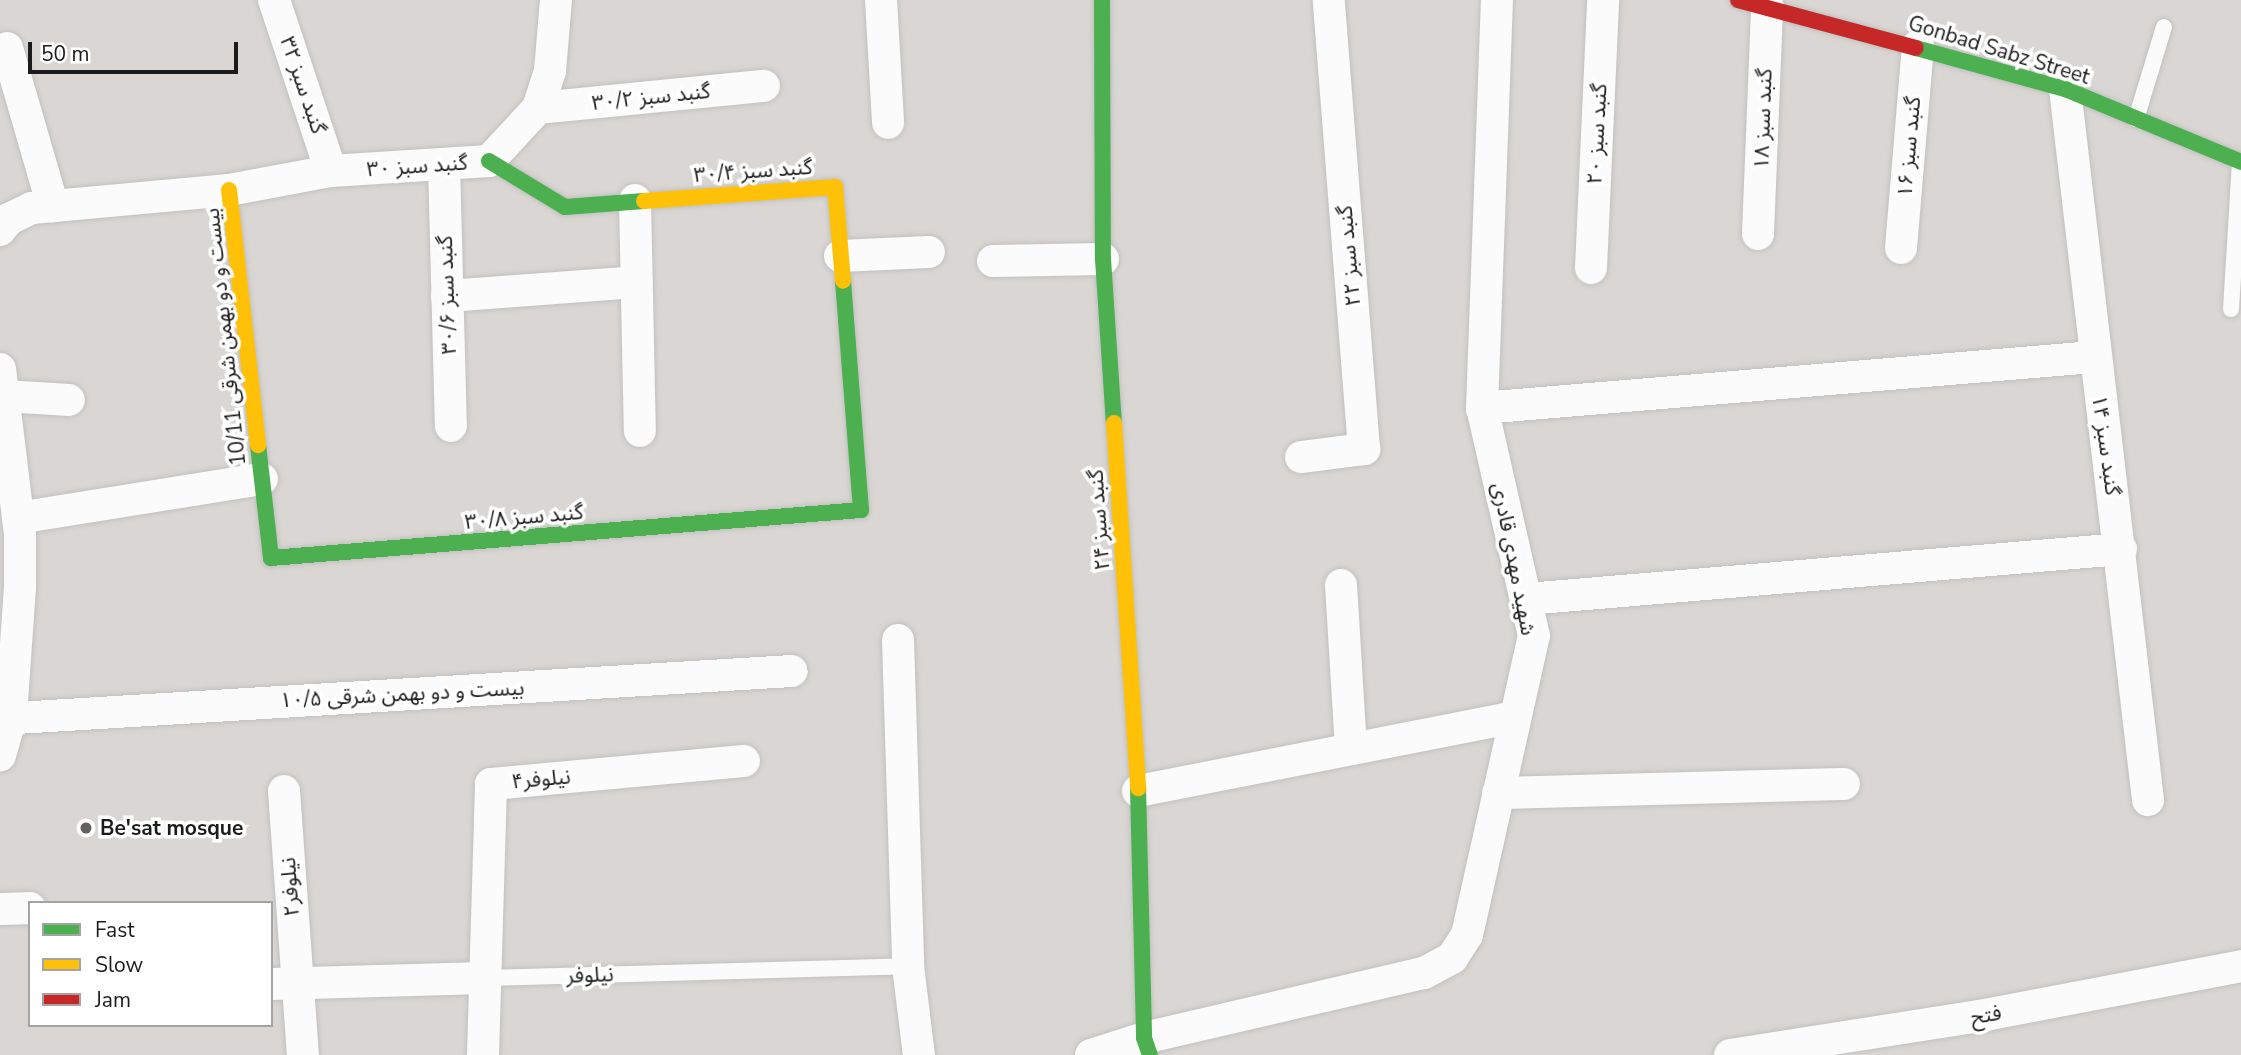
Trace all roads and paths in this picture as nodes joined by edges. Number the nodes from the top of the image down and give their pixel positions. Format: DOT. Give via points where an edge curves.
graph roads {
  1 [pos="274,0"];
  2 [pos="556,0"];
  3 [pos="881,0"];
  4 [pos="1102,0"];
  5 [pos="1329,0"];
  6 [pos="1497,0"];
  7 [pos="1603,0"];
  8 [pos="1753,3"];
  9 [pos="2164,27"];
  10 [pos="1917,46"];
  11 [pos="7,48"];
  12 [pos="764,86"];
  13 [pos="2064,89"];
  14 [pos="538,108"];
  15 [pos="2136,118"];
  16 [pos="888,123"];
  17 [pos="2241,140"];
  18 [pos="489,161"];
  19 [pos="2239,161"];
  20 [pos="444,164"];
  21 [pos="331,171"];
  22 [pos="229,190"];
  23 [pos="635,200"];
  24 [pos="53,206"];
  25 [pos="3,219"];
  26 [pos="1758,234"];
  27 [pos="1901,248"];
  28 [pos="929,252"];
  29 [pos="840,256"];
  30 [pos="1103,258"];
  31 [pos="993,261"];
  32 [pos="1591,268"];
  33 [pos="636,282"];
  34 [pos="447,296"];
  35 [pos="2231,309"];
  36 [pos="2093,357"];
  37 [pos="2,382"];
  38 [pos="69,400"];
  39 [pos="1482,408"];
  40 [pos="451,426"];
  41 [pos="640,431"];
  42 [pos="1301,457"];
  43 [pos="262,479"];
  44 [pos="861,510"];
  45 [pos="12,531"];
  46 [pos="2121,549"];
  47 [pos="1341,585"];
  48 [pos="1527,599"];
  49 [pos="898,640"];
  50 [pos="792,671"];
  51 [pos="1516,717"];
  52 [pos="6,718"];
  53 [pos="1351,748"];
  54 [pos="0,755"];
  55 [pos="744,761"];
  56 [pos="1844,784"];
  57 [pos="284,791"];
  58 [pos="1139,791"];
  59 [pos="1498,793"];
  60 [pos="2148,800"];
  61 [pos="28,908"];
  62 [pos="0,909"];
  63 [pos="908,966"];
  64 [pos="2241,967"];
  65 [pos="486,978"];
  66 [pos="284,983"];
  67 [pos="1147,1046"];
  68 [pos="303,1055"];
  69 [pos="483,1055"];
  70 [pos="919,1055"];
  71 [pos="1091,1055"];
  72 [pos="1730,1055"];
  1 -- 21 [label="street, گنبد سبز ۳۲"];
  2 -- 14 [label="street, گنبد سبز ۳۰" via="551,71"];
  3 -- 16 [label="street"];
  4 -- 30 [label="street, گنبد سبز ۲۴"];
  5 -- 42 [label="street, گنبد سبز ۲۲" via="1364,449"];
  6 -- 39 [label="street, شهید مهدی قادری"];
  7 -- 32 [label="street, گنبد سبز ۲۰"];
  8 -- 10 [label="street, Gonbad Sabz Street"];
  8 -- 26 [label="street, گنبد سبز ۱۸"];
  9 -- 15 [label="lane"];
  10 -- 13 [label="street, Gonbad Sabz Street"];
  10 -- 27 [label="street, گنبد سبز ۱۶"];
  11 -- 24 [label="street"];
  12 -- 14 [label="street, گنبد سبز ۳۰/۲"];
  13 -- 15 [label="street, Gonbad Sabz Street"];
  13 -- 36 [label="street, گنبد سبز ۱۴"];
  14 -- 18 [label="street, گنبد سبز ۳۰"];
  15 -- 19 [label="street, Gonbad Sabz Street"];
  17 -- 19 [label="lane"];
  18 -- 20 [label="street, گنبد سبز ۳۰"];
  18 -- 23 [label="street, گنبد سبز ۳۰/۴" via="565,207"];
  19 -- 35 [label="lane"];
  20 -- 21 [label="street, گنبد سبز ۳۰"];
  20 -- 34 [label="street, گنبد سبز ۳۰/۶"];
  21 -- 22 [label="street, گنبد سبز ۳۰"];
  22 -- 24 [label="street, گنبد سبز ۳۰"];
  22 -- 43 [label="street, بیست و دو بهمن شرقی 10/11"];
  23 -- 29 [label="street, گنبد سبز ۳۰/۴" via="835,187"];
  23 -- 33 [label="street"];
  24 -- 25 [label="street, گنبد سبز ۳۰"];
  28 -- 29 [label="street"];
  29 -- 44 [label="street, گنبد سبز ۳۰/۴"];
  30 -- 31 [label="street"];
  30 -- 58 [label="street, گنبد سبز ۲۴"];
  33 -- 34 [label="street"];
  33 -- 41 [label="street"];
  34 -- 40 [label="street, گنبد سبز ۳۰/۶"];
  36 -- 39 [label="street"];
  36 -- 46 [label="street, گنبد سبز ۱۴"];
  37 -- 38 [label="street"];
  37 -- 45 [label="street"];
  39 -- 48 [label="street, شهید مهدی قادری"];
  43 -- 44 [label="street, گنبد سبز ۳۰/۸" via="271,558"];
  43 -- 45 [label="street"];
  45 -- 52 [label="street"];
  46 -- 48 [label="street"];
  46 -- 60 [label="street, گنبد سبز ۱۴"];
  47 -- 53 [label="street"];
  48 -- 51 [label="street, شهید مهدی قادری" via="1534,636"];
  49 -- 63 [label="street"];
  50 -- 52 [label="street, بیست و دو بهمن شرقی ۱۰/۵"];
  51 -- 53 [label="street"];
  51 -- 59 [label="street, شهید مهدی قادری"];
  52 -- 54 [label="street"];
  53 -- 58 [label="street"];
  55 -- 65 [label="street, نیلوفر۴" via="491,784"];
  56 -- 59 [label="street"];
  57 -- 66 [label="street, نیلوفر۲"];
  58 -- 67 [label="street, گنبد سبز ۲۴"];
  59 -- 67 [label="street, شهید مهدی قادری" via="1467,935 1452,958 1424,973"];
  61 -- 62 [label="street"];
  63 -- 65 [label="lane, نیلوفر"];
  63 -- 70 [label="street"];
  64 -- 72 [label="street, فتح" via="1984,1015"];
  65 -- 66 [label="street, نیلوفر"];
  65 -- 69 [label="street"];
  66 -- 68 [label="street, نیلوفر۲"];
  67 -- 71 [label="street, شهید مهدی قادری"];
}
